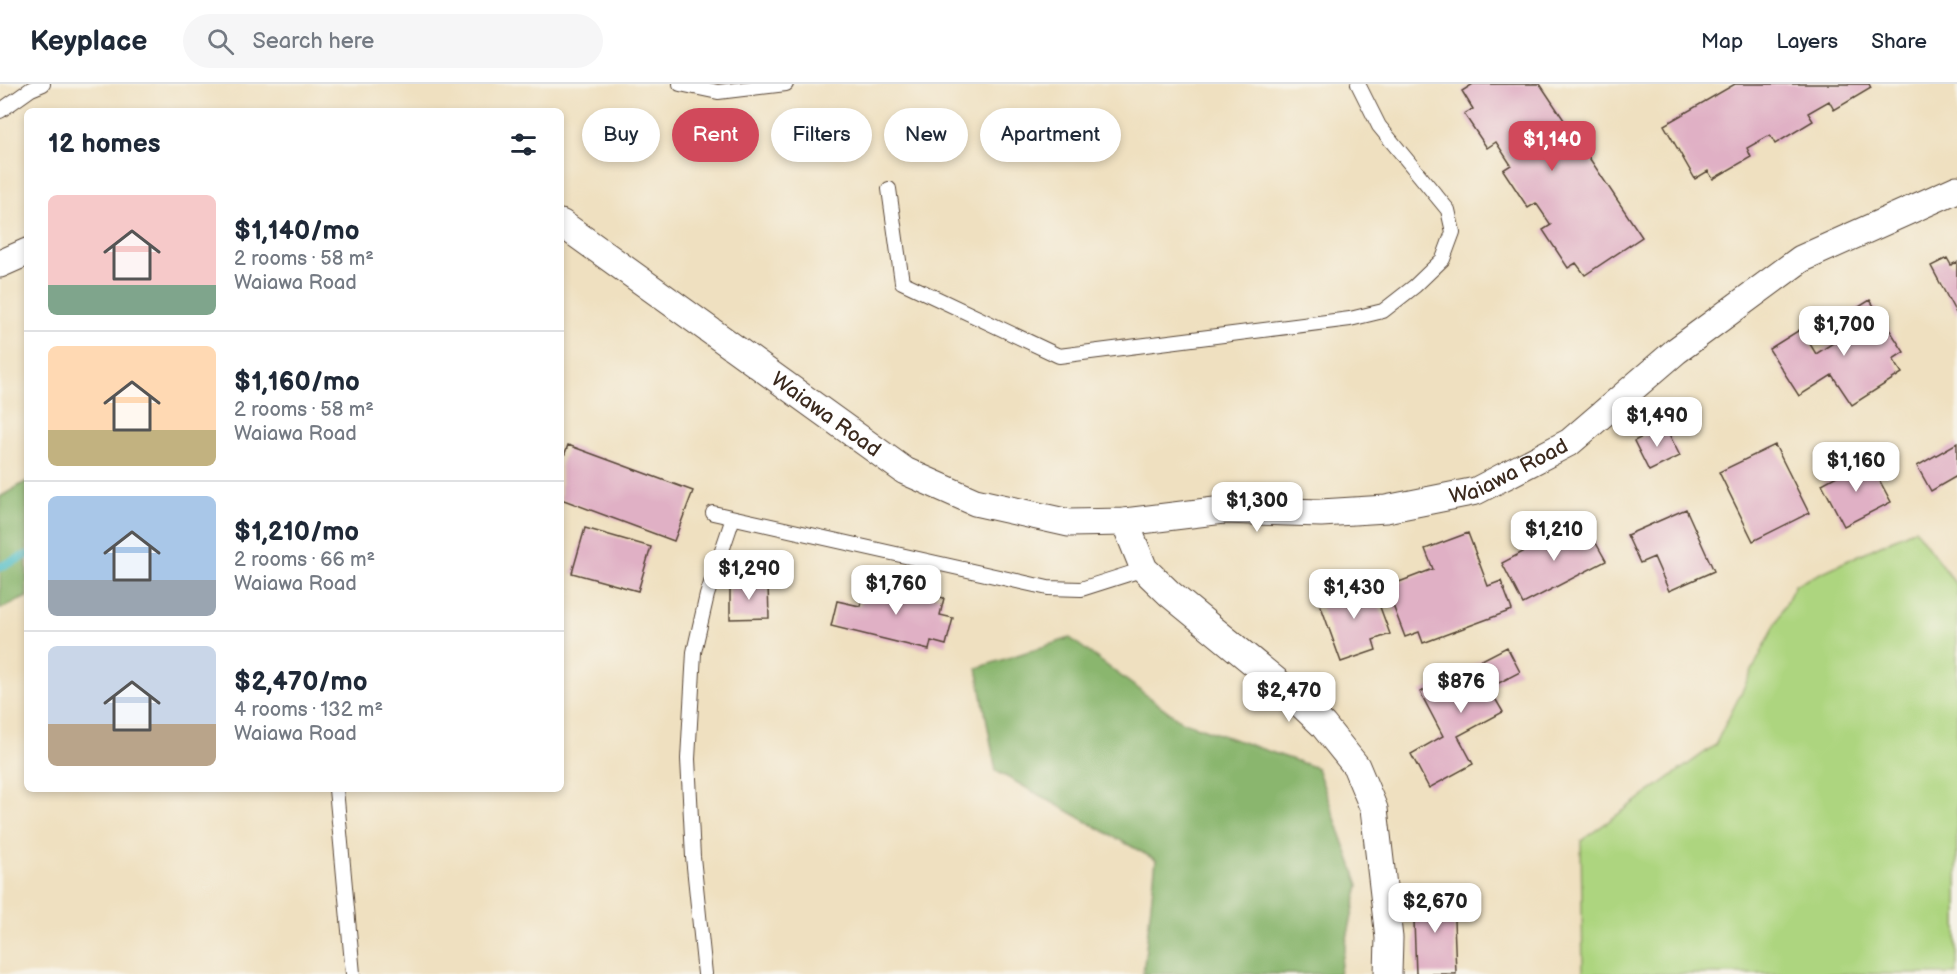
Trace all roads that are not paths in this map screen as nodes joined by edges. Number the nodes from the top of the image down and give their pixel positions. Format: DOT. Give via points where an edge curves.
graph roads {
  1 [pos="43,84"];
  2 [pos="680,84"];
  3 [pos="786,84"];
  4 [pos="1358,84"];
  5 [pos="0,111"];
  6 [pos="889,189"];
  7 [pos="1957,189"];
  8 [pos="564,225"];
  9 [pos="24,253"];
  10 [pos="0,264"];
  11 [pos="713,513"];
  12 [pos="733,518"];
  13 [pos="1125,522"];
  14 [pos="1144,569"];
  15 [pos="336,792"];
  16 [pos="353,974"];
  17 [pos="705,974"];
  18 [pos="1388,974"];
  1 -- 5 [label="lane"];
  2 -- 3 [label="lane" via="718,92"];
  4 -- 6 [label="lane" via="1379,126 1448,210 1453,232 1443,260 1415,286 1383,311 1350,319 1059,356 902,282"];
  7 -- 13 [label="street, Waiawa Road" via="1801,259 1676,351 1570,442 1476,491 1386,510 1223,510"];
  8 -- 13 [label="street, Waiawa Road" via="905,471 975,502 1069,524"];
  9 -- 10 [label="street"];
  11 -- 12 [label="lane"];
  12 -- 14 [label="lane" via="1048,588 1081,589"];
  12 -- 17 [label="lane" via="707,595 694,652 688,759"];
  13 -- 14 [label="street"];
  14 -- 18 [label="street" via="1281,685 1323,725 1356,766 1374,808 1389,938"];
  15 -- 16 [label="lane"];
}
